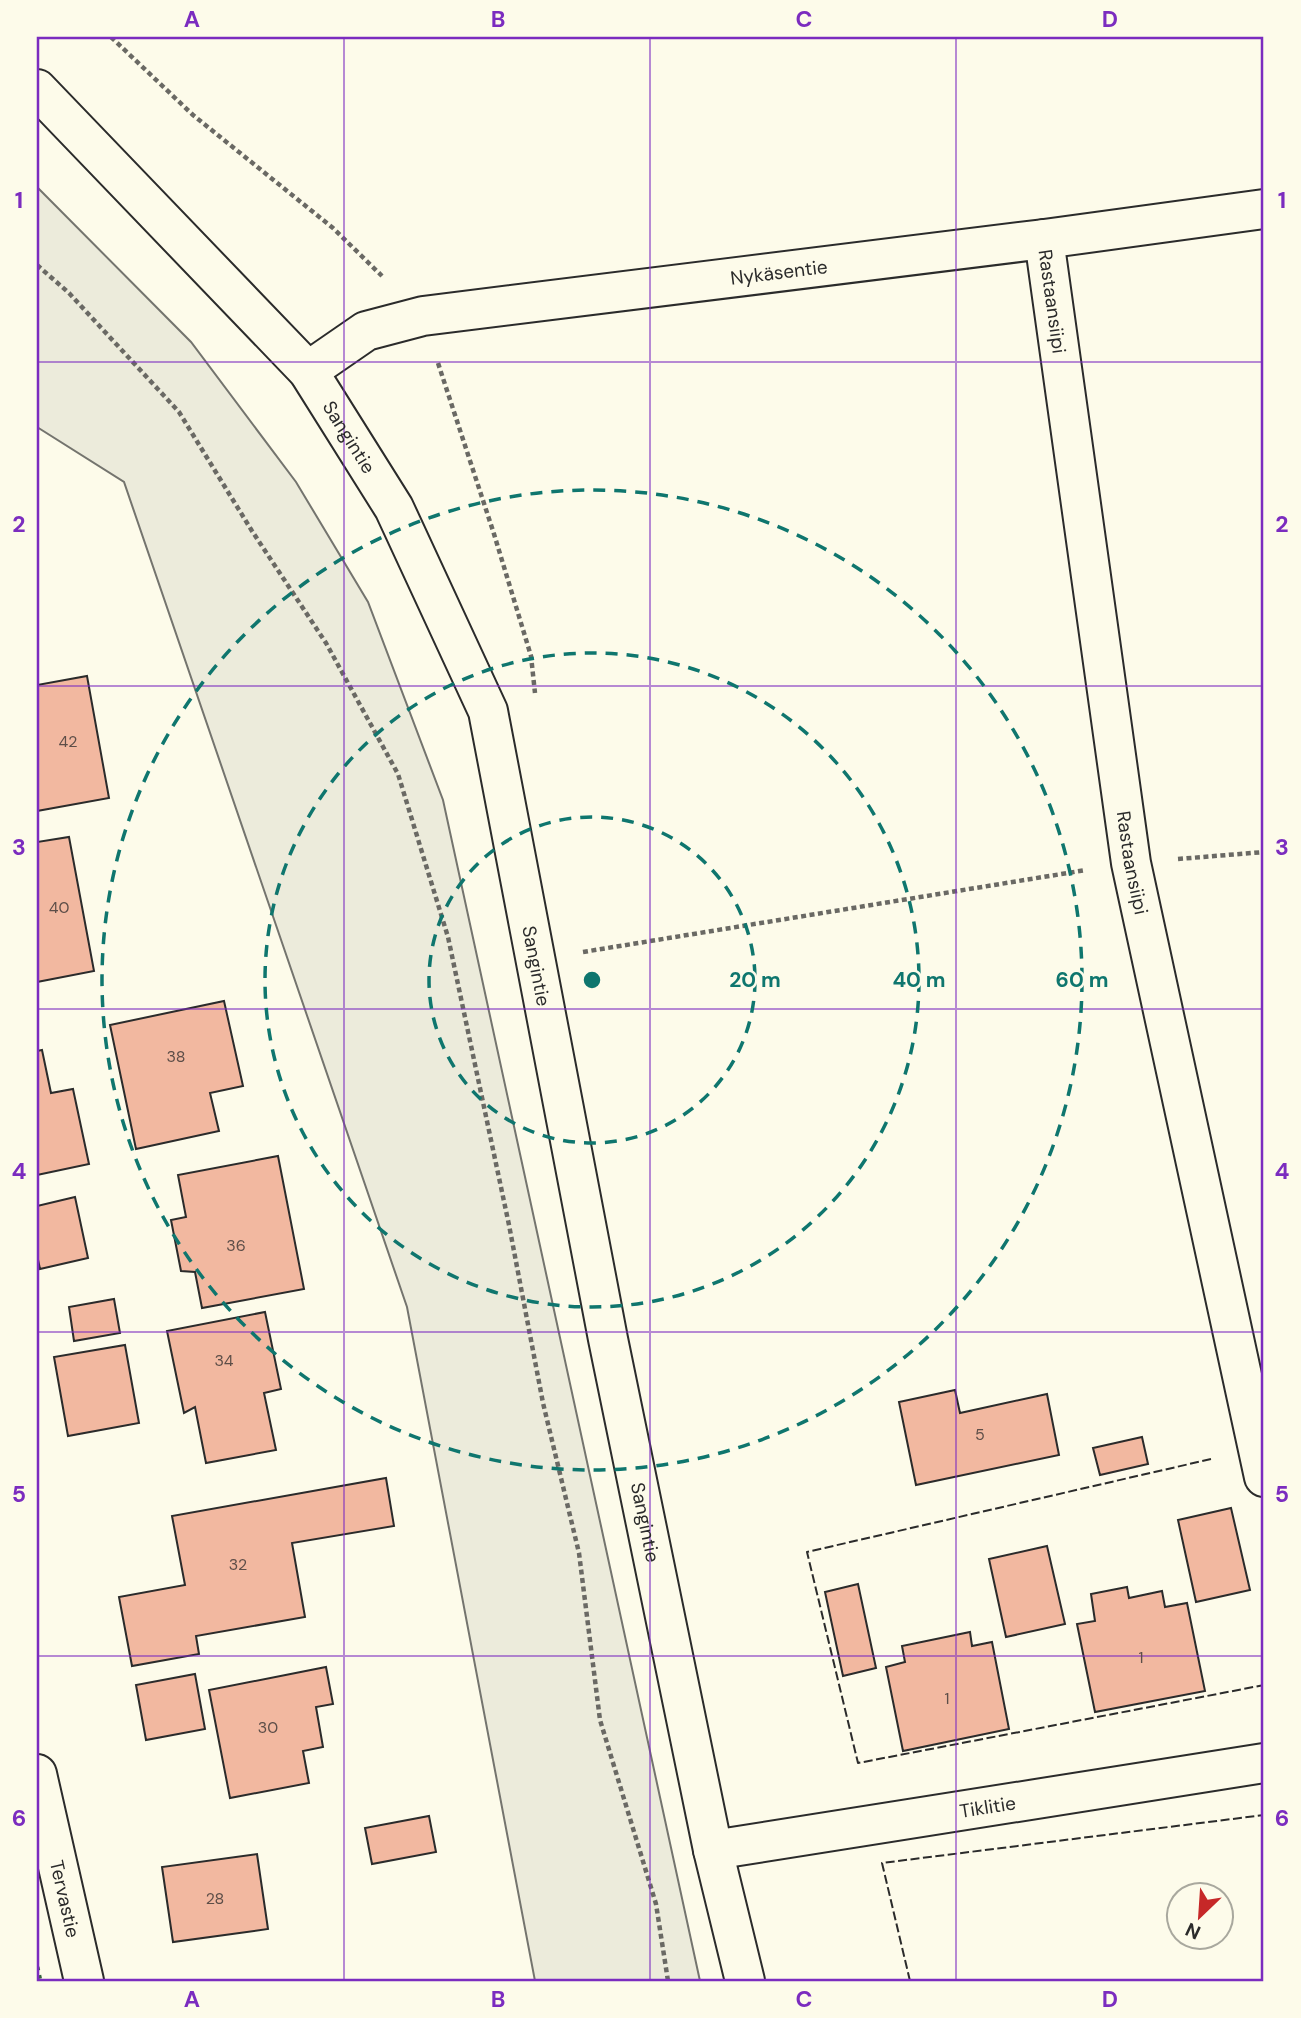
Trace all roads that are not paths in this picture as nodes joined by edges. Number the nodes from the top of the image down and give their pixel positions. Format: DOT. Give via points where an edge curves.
graph roads {
  1 [pos="37,89"];
  2 [pos="1264,209"];
  3 [pos="1044,239"];
  4 [pos="307,371"];
  5 [pos="1264,1477"];
  6 [pos="1264,1763"];
  7 [pos="37,1774"];
  8 [pos="713,1850"];
  9 [pos="84,1981"];
  10 [pos="745,1981"];
  1 -- 4 [label="street, Sangintie"];
  2 -- 3 [label="street, Nykäsentie"];
  3 -- 4 [label="street, Nykäsentie" via="423,316 366,331"];
  3 -- 5 [label="street, Rastaansiipi" via="1131,863"];
  4 -- 8 [label="street, Sangintie" via="394,508 488,711 611,1353"];
  6 -- 8 [label="street, Tiklitie"];
  7 -- 9 [label="street, Tervastie"];
  8 -- 10 [label="street, Sangintie"];
}
